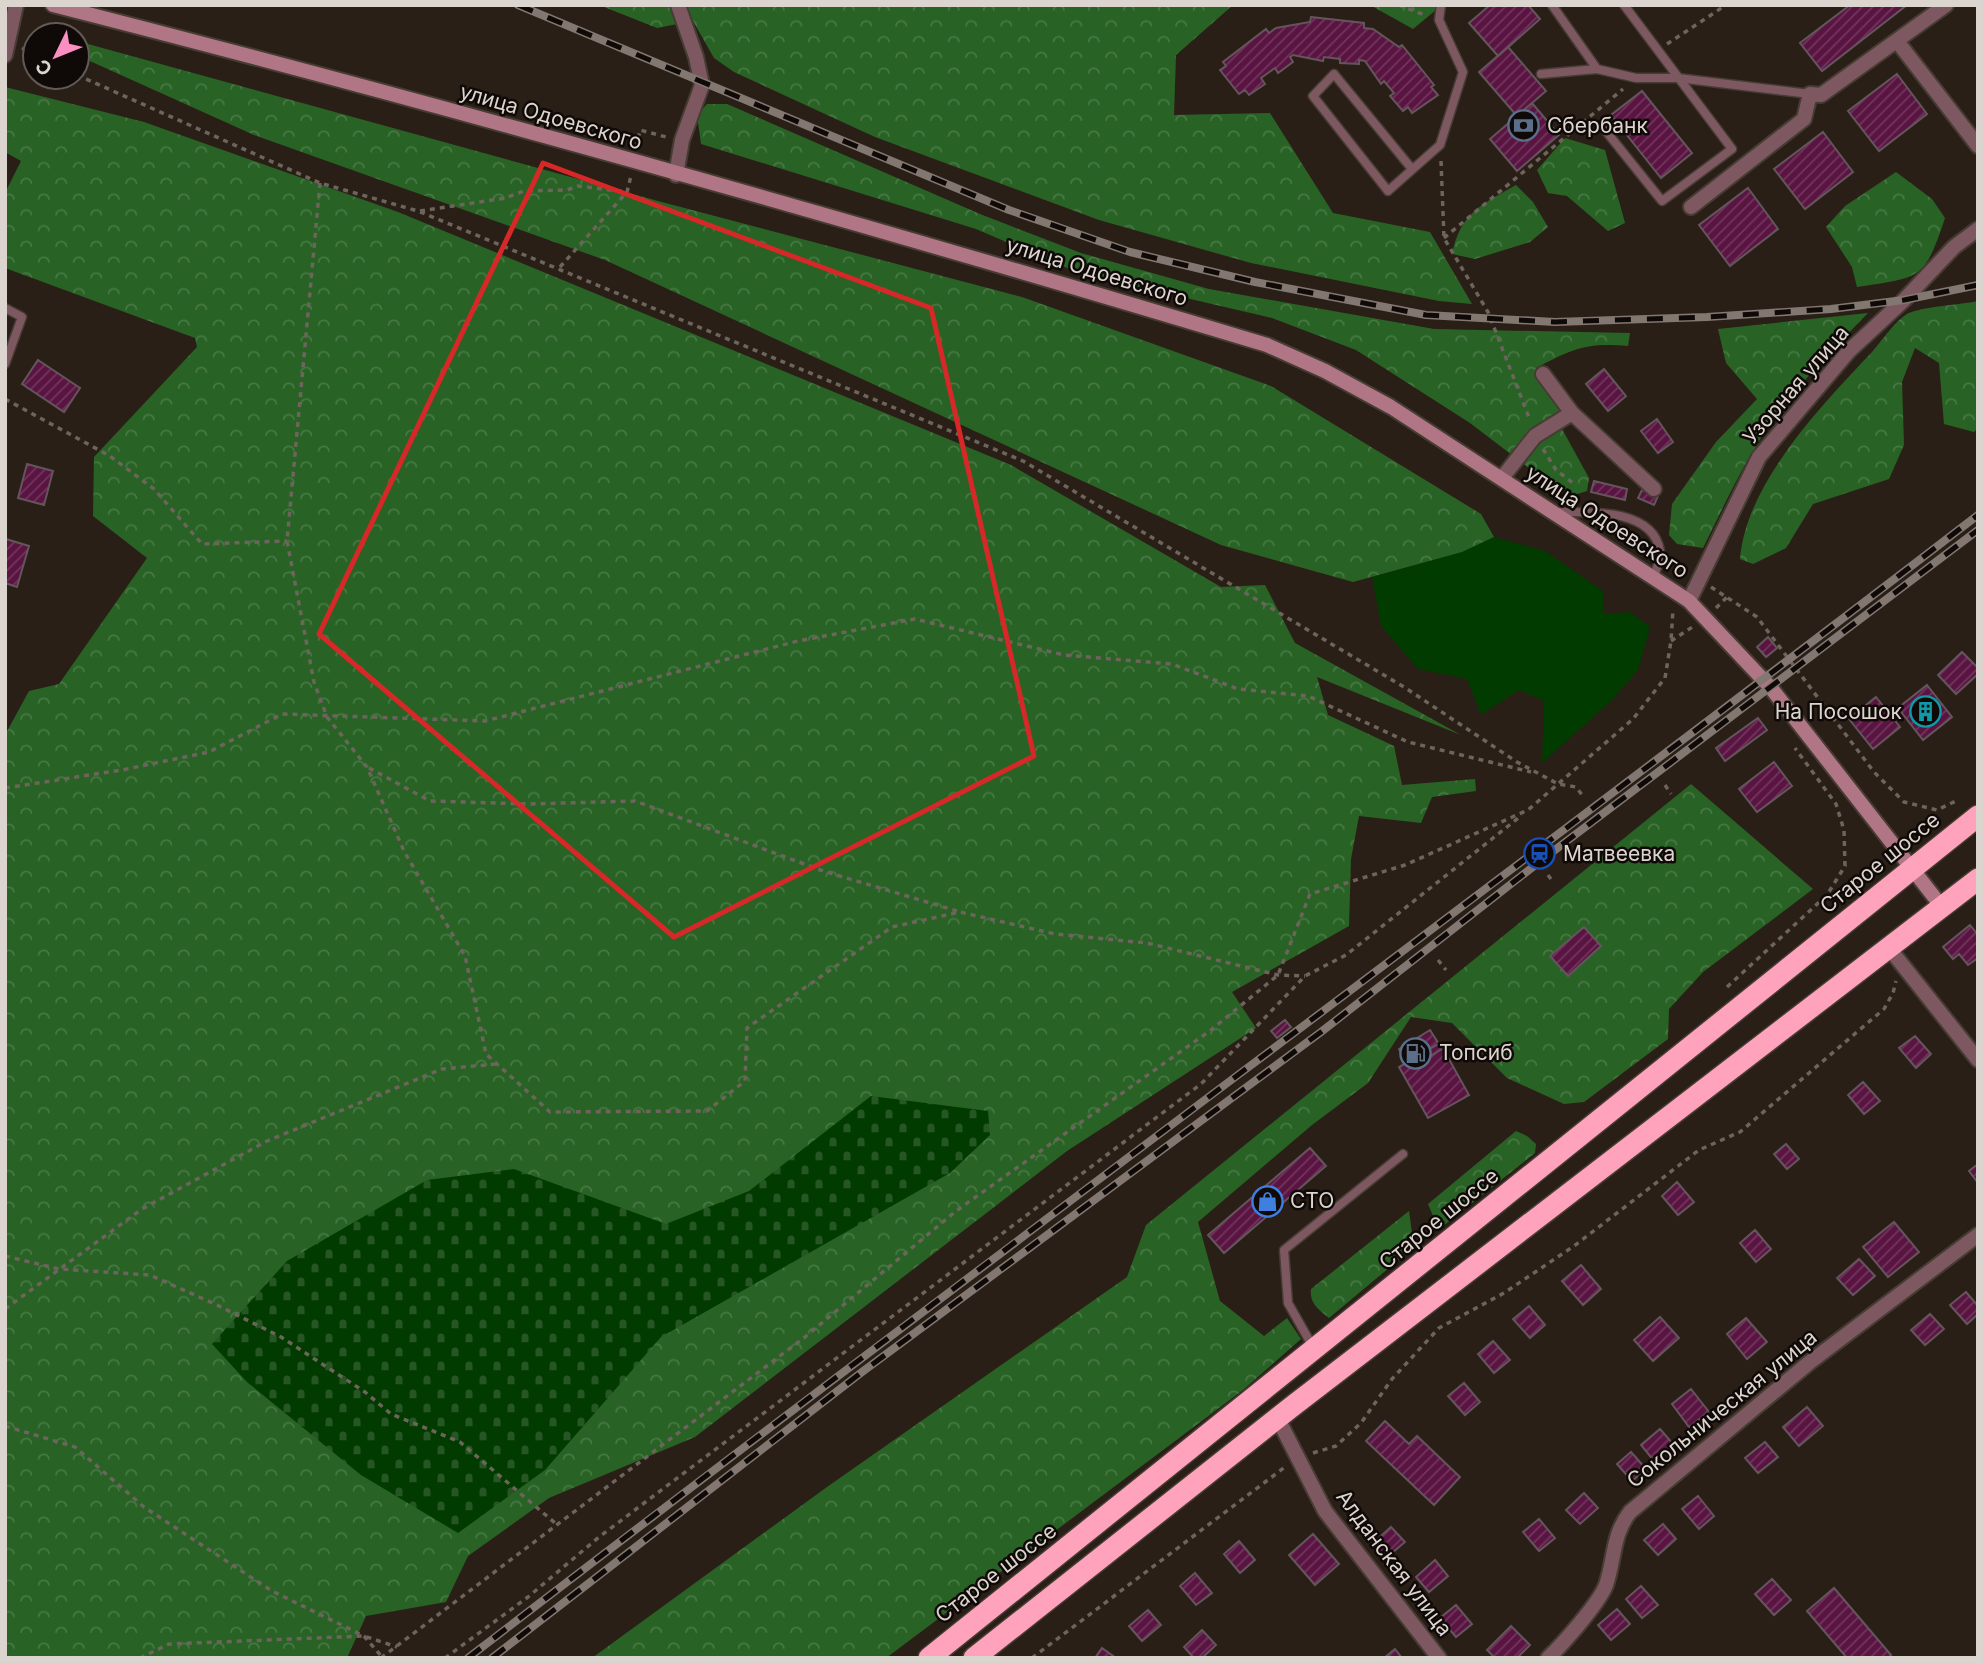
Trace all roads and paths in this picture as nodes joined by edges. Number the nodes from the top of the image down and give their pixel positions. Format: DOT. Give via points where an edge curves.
graph roads {
  1 [pos="16,5"];
  2 [pos="53,5"];
  3 [pos="678,5"];
  4 [pos="1399,5"];
  5 [pos="1441,5"];
  6 [pos="1552,5"];
  7 [pos="1624,5"];
  8 [pos="1726,5"];
  9 [pos="1946,5"];
  10 [pos="1410,7"];
  11 [pos="1439,20"];
  12 [pos="1897,41"];
  13 [pos="1657,50"];
  14 [pos="5,55"];
  15 [pos="1597,69"];
  16 [pos="1541,74"];
  17 [pos="1636,78"];
  18 [pos="1678,78"];
  19 [pos="91,81"];
  20 [pos="1810,94"];
  21 [pos="1605,130"];
  22 [pos="1440,145"];
  23 [pos="1978,146"];
  24 [pos="1412,169"];
  25 [pos="676,174"];
  26 [pos="320,183"];
  27 [pos="1691,206"];
  28 [pos="418,211"];
  29 [pos="1978,229"];
  30 [pos="1444,238"];
  31 [pos="560,267"];
  32 [pos="5,308"];
  33 [pos="5,364"];
  34 [pos="1543,374"];
  35 [pos="5,398"];
  36 [pos="1572,413"];
  37 [pos="1535,436"];
  38 [pos="1502,478"];
  39 [pos="1573,483"];
  40 [pos="1654,489"];
  41 [pos="1553,512"];
  42 [pos="287,541"];
  43 [pos="1654,577"];
  44 [pos="1701,580"];
  45 [pos="1673,589"];
  46 [pos="1689,601"];
  47 [pos="327,717"];
  48 [pos="1787,738"];
  49 [pos="367,767"];
  50 [pos="1536,773"];
  51 [pos="1558,783"];
  52 [pos="1665,785"];
  53 [pos="5,788"];
  54 [pos="1582,794"];
  55 [pos="1671,794"];
  56 [pos="1958,800"];
  57 [pos="1528,810"];
  58 [pos="1978,816"];
  59 [pos="1911,869"];
  60 [pos="1548,875"];
  61 [pos="1978,879"];
  62 [pos="1554,883"];
  63 [pos="1942,907"];
  64 [pos="960,912"];
  65 [pos="1889,948"];
  66 [pos="1438,960"];
  67 [pos="1906,968"];
  68 [pos="1446,970"];
  69 [pos="1278,975"];
  70 [pos="1305,976"];
  71 [pos="1727,987"];
  72 [pos="1978,1060"];
  73 [pos="496,1064"];
  74 [pos="1403,1154"];
  75 [pos="1978,1235"];
  76 [pos="5,1256"];
  77 [pos="59,1269"];
  78 [pos="5,1309"];
  79 [pos="1315,1351"];
  80 [pos="1278,1419"];
  81 [pos="5,1426"];
  82 [pos="1299,1457"];
  83 [pos="555,1523"];
  84 [pos="364,1636"];
  85 [pos="397,1647"];
  86 [pos="382,1657"];
  87 [pos="140,1658"];
  88 [pos="445,1658"];
  89 [pos="929,1658"];
  90 [pos="974,1658"];
  91 [pos="1032,1658"];
  92 [pos="1439,1658"];
  93 [pos="1548,1658"];
  1 -- 14 [label="street"];
  2 -- 25 [label="street, улица Одоевского"];
  3 -- 25 [label="street" via="702,85 681,141"];
  4 -- 10 [label="path"];
  5 -- 11 [label="lane"];
  6 -- 15 [label="lane"];
  7 -- 13 [label="lane"];
  8 -- 13 [label="path"];
  9 -- 12 [label="street"];
  10 -- 11 [label="path"];
  11 -- 22 [label="lane" via="1462,72"];
  12 -- 20 [label="street" via="1821,95"];
  12 -- 23 [label="street"];
  13 -- 18 [label="lane"];
  15 -- 16 [label="lane"];
  15 -- 17 [label="lane"];
  17 -- 18 [label="lane"];
  17 -- 30 [label="path"];
  18 -- 20 [label="lane"];
  18 -- 21 [label="lane" via="1732,149 1662,201"];
  19 -- 26 [label="path"];
  20 -- 27 [label="street" via="1804,118"];
  22 -- 24 [label="lane"];
  22 -- 30 [label="path"];
  24 -- 24 [label="lane" via="1334,74 1313,96 1388,191"];
  25 -- 38 [label="street, улица Одоевского" via="863,223 1267,345 1391,407"];
  26 -- 28 [label="path"];
  26 -- 42 [label="path"];
  28 -- 31 [label="path"];
  28 -- 31 [label="path" via="524,191 578,186 628,189"];
  29 -- 44 [label="street, Узорная улица" via="1849,351 1759,457"];
  30 -- 37 [label="path" via="1488,312"];
  31 -- 50 [label="path" via="1023,461 1404,687"];
  32 -- 33 [label="lane" via="22,317"];
  34 -- 36 [label="street"];
  35 -- 42 [label="path" via="110,456 154,489 202,544"];
  36 -- 37 [label="street"];
  36 -- 40 [label="street"];
  37 -- 38 [label="street"];
  37 -- 39 [label="path" via="1556,470"];
  38 -- 41 [label="street, улица Одоевского"];
  41 -- 43 [label="street, улица Одоевского"];
  41 -- 43 [label="lane" via="1589,512 1644,525 1661,552"];
  42 -- 47 [label="path" via="314,682"];
  43 -- 45 [label="street, улица Одоевского"];
  44 -- 46 [label="street, Узорная улица"];
  44 -- 56 [label="path" via="1758,617 1874,772 1903,802 1937,810"];
  45 -- 46 [label="street, улица Одоевского"];
  45 -- 51 [label="path" via="1665,678 1633,719"];
  46 -- 59 [label="street, улица Одоевского" via="1771,688"];
  47 -- 49 [label="path"];
  47 -- 50 [label="path" via="485,721 798,641 915,619 1064,655 1172,664 1238,689 1308,696 1408,742"];
  47 -- 53 [label="path" via="282,714 209,752"];
  48 -- 71 [label="path" via="1836,804 1844,830 1845,866 1827,895"];
  49 -- 64 [label="path" via="430,801 635,801 823,871"];
  49 -- 73 [label="path" via="404,851 465,956 486,1054"];
  50 -- 51 [label="path"];
  51 -- 54 [label="path"];
  51 -- 57 [label="path"];
  52 -- 55 [label="path"];
  57 -- 69 [label="path" via="1405,865 1310,894"];
  57 -- 70 [label="path" via="1346,955"];
  58 -- 59 [label="highway, Старое шоссе"];
  59 -- 63 [label="street, улица Одоевского"];
  59 -- 79 [label="highway, Старое шоссе"];
  60 -- 62 [label="path"];
  61 -- 63 [label="highway"];
  63 -- 65 [label="highway"];
  64 -- 69 [label="path" via="1055,934 1147,943"];
  64 -- 73 [label="path" via="892,927 747,1028 745,1080 707,1111 550,1112"];
  65 -- 67 [label="street"];
  65 -- 80 [label="highway"];
  66 -- 68 [label="path"];
  67 -- 72 [label="street"];
  67 -- 82 [label="path" via="1896,979 1884,1009 1740,1132 1699,1150 1573,1246 1504,1293 1439,1328 1392,1379 1361,1423 1336,1446"];
  69 -- 70 [label="path"];
  69 -- 83 [label="path" via="1211,1030 956,1211 805,1337"];
  70 -- 88 [label="path" via="1201,1084"];
  73 -- 77 [label="path" via="442,1069 267,1141 142,1209"];
  74 -- 79 [label="lane" via="1284,1250 1288,1303"];
  75 -- 93 [label="street, Сокольническая улица" via="1810,1362 1630,1512 1619,1526 1605,1586"];
  76 -- 77 [label="path"];
  77 -- 78 [label="path"];
  77 -- 83 [label="path" via="150,1275 281,1337 391,1414 460,1442"];
  79 -- 89 [label="highway, Старое шоссе"];
  80 -- 82 [label="street, Алданская улица"];
  80 -- 90 [label="highway"];
  81 -- 84 [label="path" via="75,1447 144,1507 272,1591"];
  82 -- 91 [label="path"];
  82 -- 92 [label="street, Алданская улица" via="1325,1511"];
  83 -- 85 [label="path"];
  84 -- 85 [label="path"];
  84 -- 86 [label="path"];
  84 -- 87 [label="path" via="169,1644"];
  85 -- 86 [label="path"];
}
